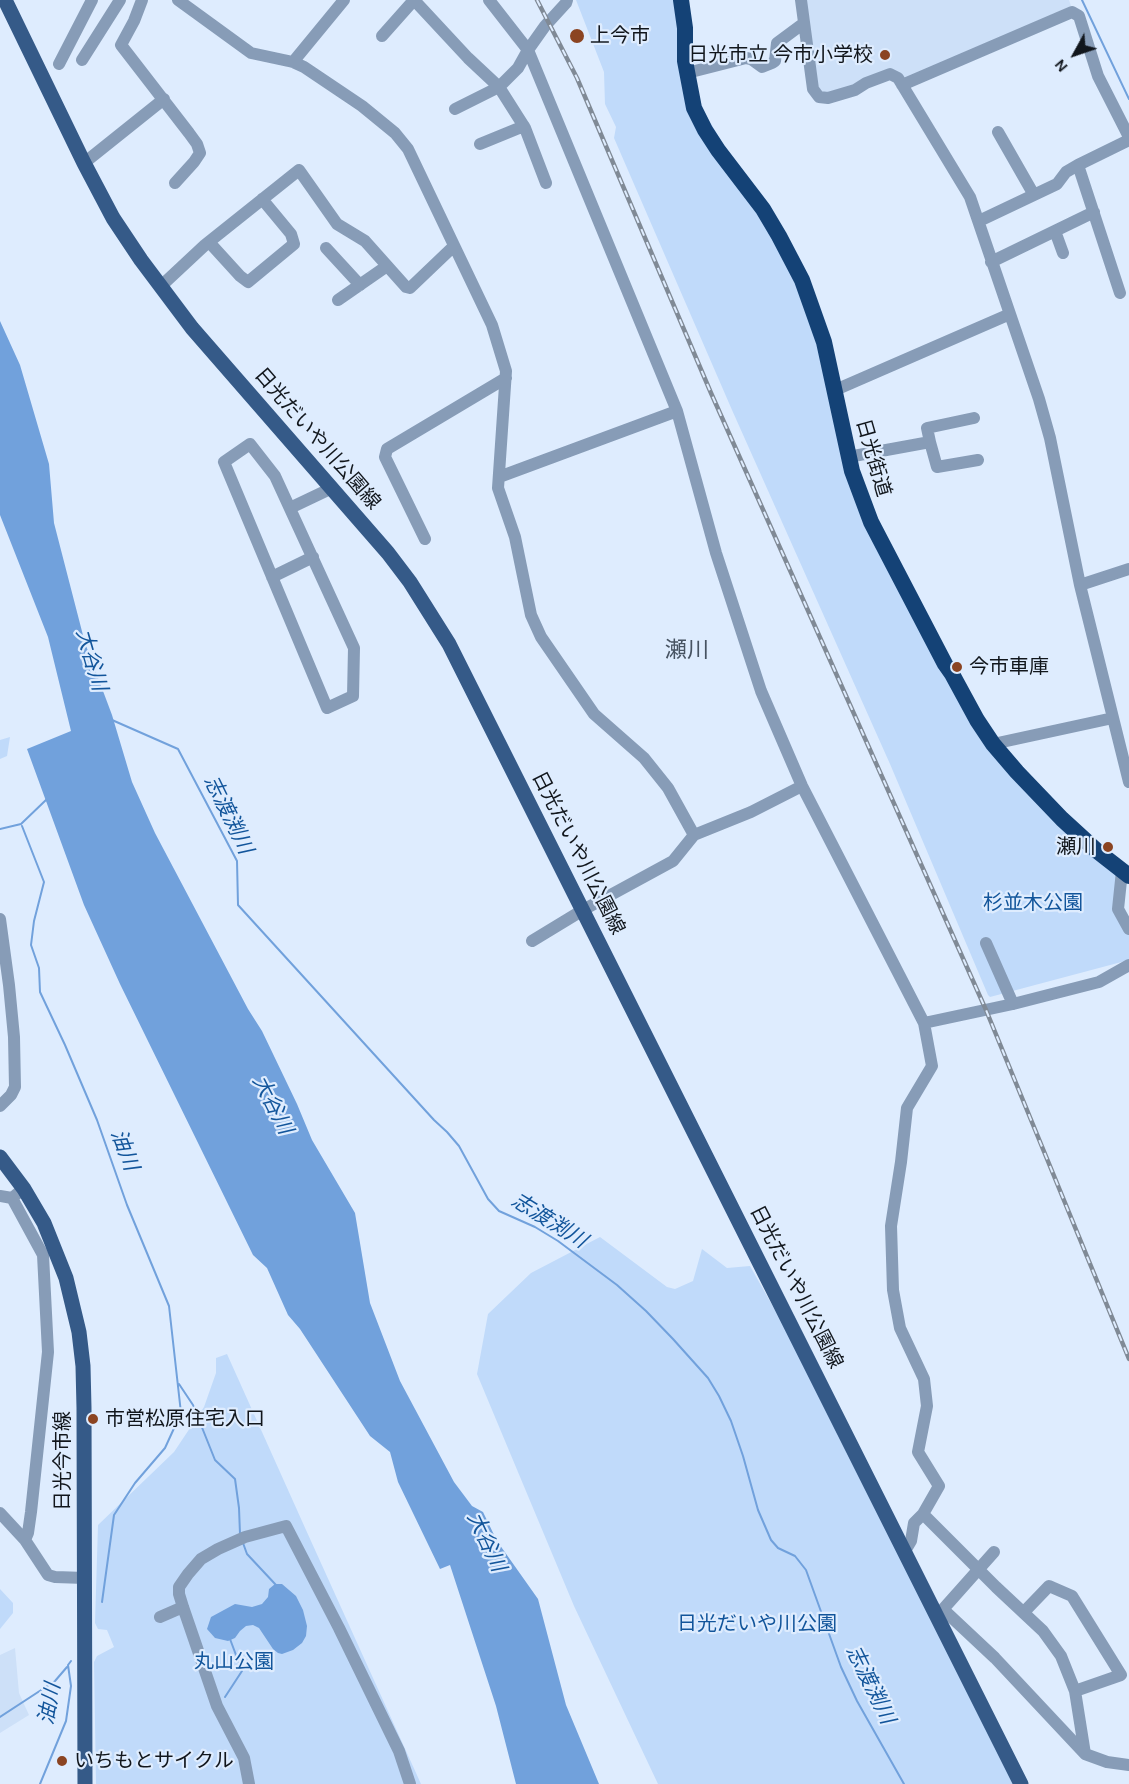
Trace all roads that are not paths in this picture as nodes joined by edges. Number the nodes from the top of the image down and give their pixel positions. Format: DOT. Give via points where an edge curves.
graph roads {
  1 [pos="5,0"];
  2 [pos="92,0"];
  3 [pos="120,0"];
  4 [pos="142,0"];
  5 [pos="178,0"];
  6 [pos="344,0"];
  7 [pos="414,0"];
  8 [pos="489,0"];
  9 [pos="567,0"];
  10 [pos="681,0"];
  11 [pos="801,0"];
  12 [pos="804,23"];
  13 [pos="382,36"];
  14 [pos="528,50"];
  15 [pos="82,60"];
  16 [pos="293,62"];
  17 [pos="59,64"];
  18 [pos="687,74"];
  19 [pos="902,85"];
  20 [pos="499,87"];
  21 [pos="164,99"];
  22 [pos="455,109"];
  23 [pos="524,126"];
  24 [pos="998,132"];
  25 [pos="1129,139"];
  26 [pos="480,144"];
  27 [pos="84,163"];
  28 [pos="1078,165"];
  29 [pos="175,183"];
  30 [pos="546,183"];
  31 [pos="1034,195"];
  32 [pos="262,200"];
  33 [pos="1094,212"];
  34 [pos="979,221"];
  35 [pos="1055,231"];
  36 [pos="209,242"];
  37 [pos="454,246"];
  38 [pos="326,248"];
  39 [pos="1063,253"];
  40 [pos="991,262"];
  41 [pos="387,266"];
  42 [pos="360,285"];
  43 [pos="160,287"];
  44 [pos="1120,293"];
  45 [pos="338,300"];
  46 [pos="1010,314"];
  47 [pos="506,378"];
  48 [pos="833,391"];
  49 [pos="677,411"];
  50 [pos="974,418"];
  51 [pos="930,442"];
  52 [pos="848,457"];
  53 [pos="978,460"];
  54 [pos="499,477"];
  55 [pos="332,488"];
  56 [pos="290,508"];
  57 [pos="425,539"];
  58 [pos="313,557"];
  59 [pos="1129,569"];
  60 [pos="272,577"];
  61 [pos="1080,585"];
  62 [pos="1113,718"];
  63 [pos="993,744"];
  64 [pos="1129,782"];
  65 [pos="802,786"];
  66 [pos="694,835"];
  67 [pos="1125,874"];
  68 [pos="583,910"];
  69 [pos="0,919"];
  70 [pos="1129,929"];
  71 [pos="532,941"];
  72 [pos="986,943"];
  73 [pos="1129,965"];
  74 [pos="1013,1004"];
  75 [pos="924,1023"];
  76 [pos="0,1106"];
  77 [pos="0,1157"];
  78 [pos="12,1194"];
  79 [pos="0,1513"];
  80 [pos="923,1514"];
  81 [pos="25,1540"];
  82 [pos="904,1551"];
  83 [pos="994,1552"];
  84 [pos="978,1569"];
  85 [pos="85,1578"];
  86 [pos="183,1607"];
  87 [pos="1024,1612"];
  88 [pos="937,1616"];
  89 [pos="160,1617"];
  90 [pos="1075,1691"];
  91 [pos="1085,1754"];
  92 [pos="1129,1765"];
  93 [pos="85,1784"];
  94 [pos="249,1784"];
  95 [pos="410,1784"];
  96 [pos="1021,1784"];
  1 -- 27 [label="main road, 日光だいや川公園線"];
  2 -- 17 [label="street"];
  3 -- 15 [label="street"];
  4 -- 21 [label="street" via="121,45"];
  5 -- 16 [label="street" via="251,53"];
  6 -- 16 [label="street"];
  7 -- 13 [label="street"];
  7 -- 20 [label="street"];
  8 -- 14 [label="street"];
  9 -- 14 [label="street"];
  10 -- 18 [label="highway, 日光街道"];
  11 -- 12 [label="street"];
  12 -- 18 [label="street" via="777,43 776,60 772,63 762,67 746,58"];
  12 -- 19 [label="street" via="813,89 819,97 855,90 890,74"];
  14 -- 20 [label="street" via="518,68"];
  14 -- 49 [label="street"];
  16 -- 37 [label="street" via="362,106 395,133 408,149"];
  18 -- 48 [label="highway, 日光街道" via="694,108 705,130 763,209 802,280 824,342"];
  19 -- 25 [label="street" via="1072,12 1079,16 1098,76"];
  19 -- 34 [label="street" via="970,197"];
  20 -- 22 [label="street"];
  20 -- 23 [label="street"];
  21 -- 27 [label="street"];
  21 -- 29 [label="street" via="200,153"];
  23 -- 26 [label="street"];
  23 -- 30 [label="street"];
  24 -- 31 [label="street"];
  25 -- 28 [label="street"];
  27 -- 43 [label="main road, 日光だいや川公園線" via="119,228"];
  28 -- 31 [label="street" via="1057,184"];
  28 -- 33 [label="street"];
  31 -- 34 [label="street"];
  32 -- 36 [label="street"];
  32 -- 36 [label="street" via="291,234 294,244 248,282"];
  32 -- 41 [label="street" via="299,170 337,224 365,241"];
  33 -- 35 [label="street"];
  33 -- 44 [label="street"];
  34 -- 40 [label="street"];
  35 -- 39 [label="street"];
  35 -- 40 [label="street"];
  36 -- 43 [label="street"];
  37 -- 41 [label="street" via="410,288"];
  37 -- 47 [label="street" via="492,325"];
  38 -- 42 [label="street"];
  40 -- 46 [label="street"];
  41 -- 42 [label="street"];
  42 -- 45 [label="street"];
  43 -- 55 [label="main road, 日光だいや川公園線"];
  46 -- 48 [label="street"];
  46 -- 61 [label="street" via="1050,438"];
  47 -- 54 [label="street"];
  47 -- 57 [label="street" via="387,449 385,457"];
  48 -- 52 [label="highway, 日光街道"];
  49 -- 54 [label="street"];
  49 -- 65 [label="street" via="716,553 761,691"];
  50 -- 51 [label="street" via="927,428"];
  51 -- 52 [label="street"];
  51 -- 53 [label="street" via="937,467"];
  52 -- 63 [label="highway, 日光街道" via="871,522 945,664"];
  54 -- 66 [label="street" via="498,488 515,537 531,615 542,637 594,714 644,758 668,788"];
  55 -- 56 [label="street"];
  55 -- 68 [label="main road, 日光だいや川公園線" via="399,567 440,629"];
  56 -- 58 [label="street"];
  56 -- 60 [label="street" via="275,476 250,444 224,462"];
  58 -- 60 [label="street"];
  58 -- 60 [label="street" via="354,648 352,696 327,708"];
  59 -- 61 [label="street"];
  61 -- 62 [label="street"];
  62 -- 63 [label="street"];
  62 -- 64 [label="street"];
  63 -- 67 [label="highway, 日光街道" via="1062,819"];
  65 -- 66 [label="street"];
  65 -- 75 [label="street"];
  66 -- 68 [label="street" via="673,861"];
  67 -- 70 [label="street" via="1118,909"];
  68 -- 71 [label="street"];
  68 -- 82 [label="main road, 日光だいや川公園線"];
  69 -- 76 [label="street" via="12,1016 15,1087"];
  72 -- 74 [label="street"];
  73 -- 74 [label="street" via="1099,982"];
  74 -- 75 [label="street"];
  75 -- 80 [label="street" via="932,1066 907,1108 891,1226 893,1290 900,1328 924,1379 927,1406 918,1452 939,1486"];
  77 -- 78 [label="main road, 日光今市線"];
  78 -- 81 [label="street" via="43,1255 48,1352"];
  78 -- 85 [label="main road, 日光今市線" via="44,1223 59,1259 79,1332 84,1397"];
  79 -- 81 [label="street"];
  80 -- 82 [label="street" via="915,1523"];
  80 -- 84 [label="street"];
  81 -- 85 [label="street" via="48,1575"];
  82 -- 88 [label="main road, 日光だいや川公園線"];
  83 -- 84 [label="street"];
  84 -- 87 [label="street"];
  84 -- 88 [label="street"];
  85 -- 93 [label="main road, 日光今市線"];
  86 -- 89 [label="street"];
  86 -- 94 [label="street" via="217,1706 244,1758"];
  86 -- 95 [label="street" via="179,1587 201,1559 241,1538 286,1526 399,1751"];
  87 -- 90 [label="street" via="1061,1656"];
  87 -- 90 [label="street" via="1049,1586 1072,1596 1121,1675"];
  88 -- 91 [label="street" via="947,1614 995,1658"];
  88 -- 96 [label="main road, 日光だいや川公園線"];
  90 -- 91 [label="street"];
  91 -- 92 [label="street"];
}
